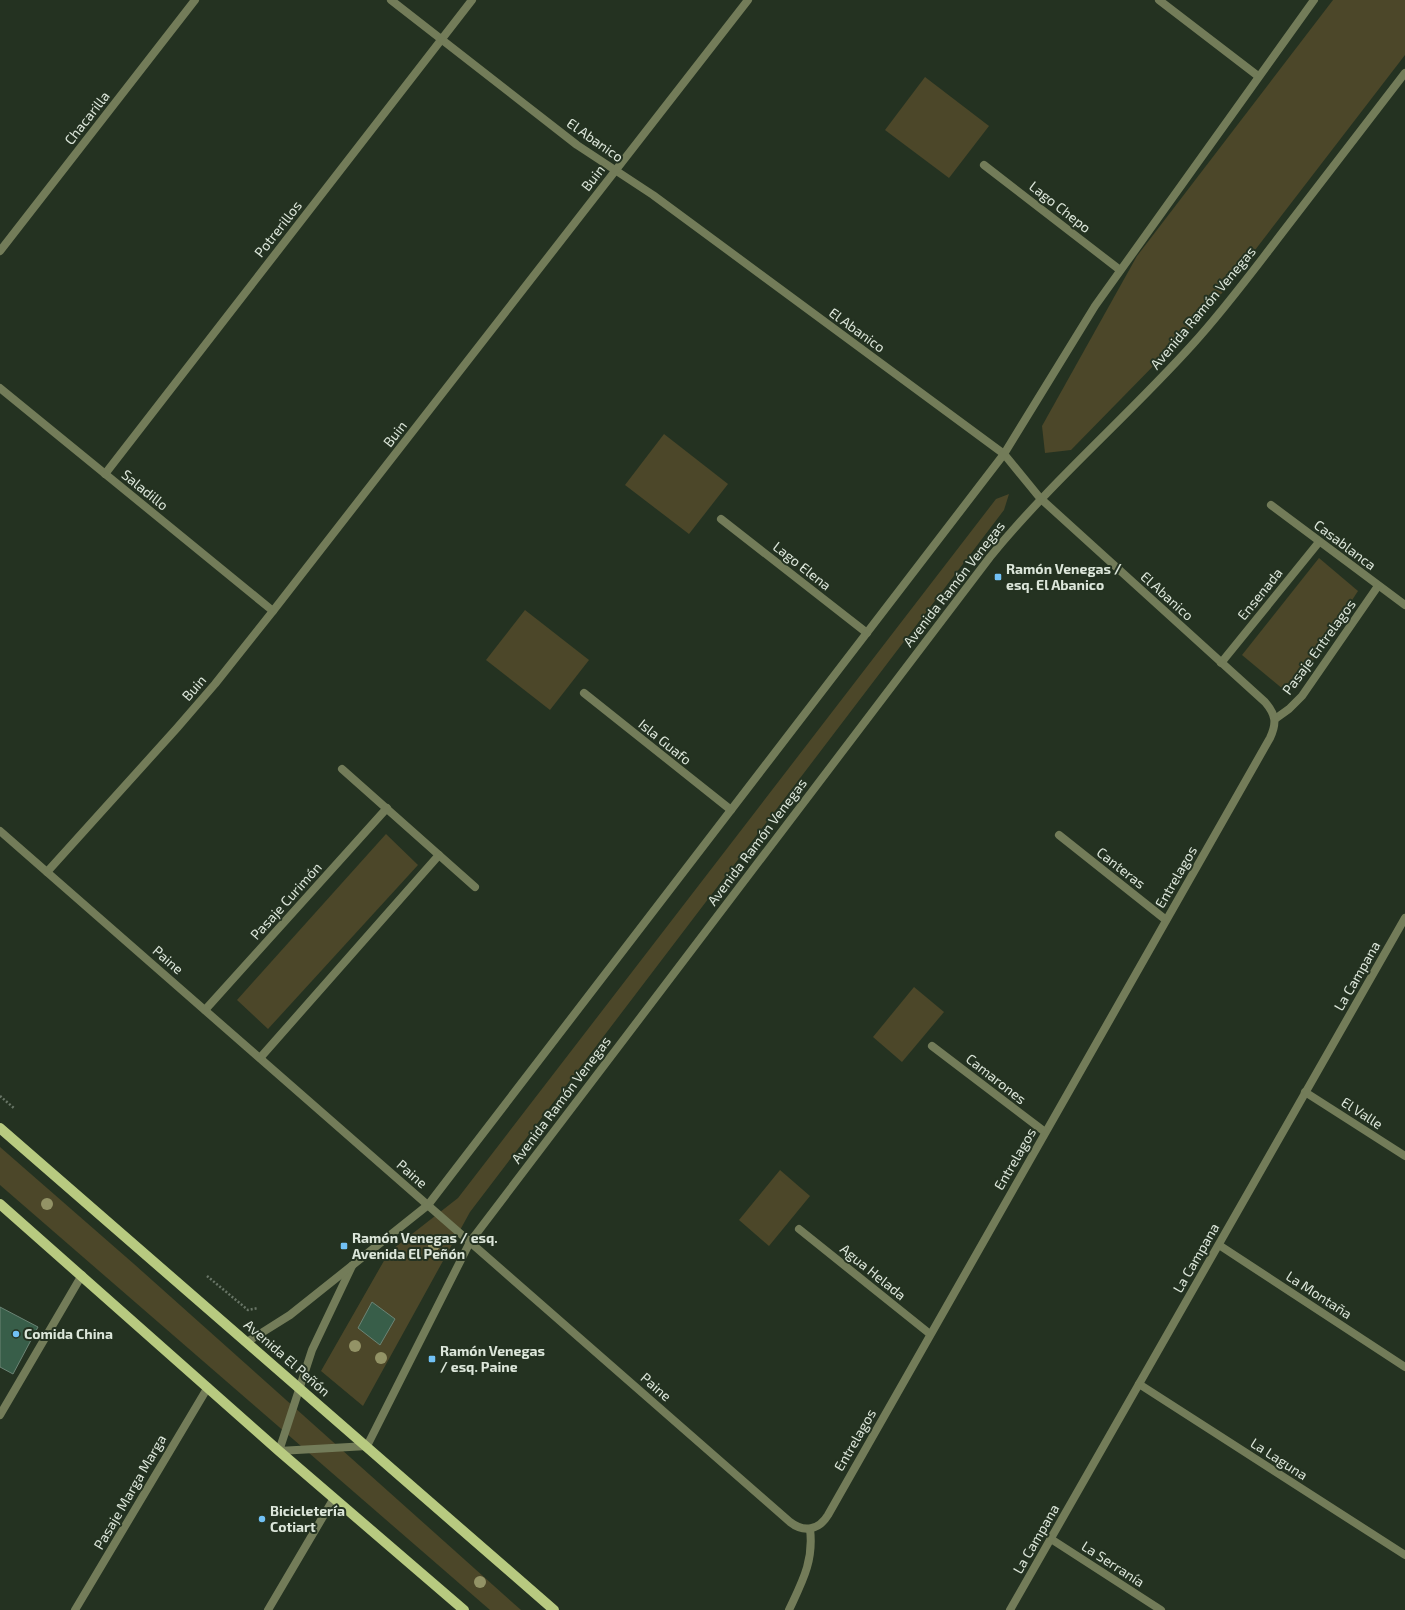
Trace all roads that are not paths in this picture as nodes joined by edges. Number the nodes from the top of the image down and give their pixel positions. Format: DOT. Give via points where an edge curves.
graph roads {
  1 [pos="194,0"];
  2 [pos="391,0"];
  3 [pos="472,0"];
  4 [pos="748,0"];
  5 [pos="1159,0"];
  6 [pos="1314,0"];
  7 [pos="442,40"];
  8 [pos="1405,73"];
  9 [pos="1258,76"];
  10 [pos="984,165"];
  11 [pos="616,170"];
  12 [pos="0,251"];
  13 [pos="1120,270"];
  14 [pos="0,388"];
  15 [pos="1004,454"];
  16 [pos="105,474"];
  17 [pos="1040,498"];
  18 [pos="1271,505"];
  19 [pos="721,519"];
  20 [pos="1319,542"];
  21 [pos="1378,586"];
  22 [pos="1405,605"];
  23 [pos="273,611"];
  24 [pos="867,633"];
  25 [pos="1221,663"];
  26 [pos="584,693"];
  27 [pos="1275,718"];
  28 [pos="342,769"];
  29 [pos="387,808"];
  30 [pos="731,810"];
  31 [pos="0,831"];
  32 [pos="1059,836"];
  33 [pos="439,856"];
  34 [pos="47,872"];
  35 [pos="475,887"];
  36 [pos="1405,918"];
  37 [pos="1166,920"];
  38 [pos="1401,933"];
  39 [pos="205,1010"];
  40 [pos="932,1046"];
  41 [pos="260,1058"];
  42 [pos="1305,1092"];
  43 [pos="0,1128"];
  44 [pos="1045,1132"];
  45 [pos="1405,1156"];
  46 [pos="0,1204"];
  47 [pos="428,1205"];
  48 [pos="799,1229"];
  49 [pos="470,1242"];
  50 [pos="1219,1245"];
  51 [pos="352,1266"];
  52 [pos="82,1275"];
  53 [pos="930,1334"];
  54 [pos="247,1342"];
  55 [pos="1405,1367"];
  56 [pos="1139,1384"];
  57 [pos="208,1387"];
  58 [pos="299,1389"];
  59 [pos="0,1414"];
  60 [pos="367,1446"];
  61 [pos="279,1451"];
  62 [pos="334,1498"];
  63 [pos="810,1528"];
  64 [pos="1051,1539"];
  65 [pos="1405,1555"];
  66 [pos="76,1610"];
  67 [pos="268,1610"];
  68 [pos="464,1610"];
  69 [pos="554,1610"];
  70 [pos="789,1610"];
  71 [pos="1010,1610"];
  72 [pos="1161,1610"];
  1 -- 12 [label="street, Chacarilla"];
  2 -- 7 [label="street, El Abanico"];
  3 -- 7 [label="street, Potrerillos"];
  4 -- 11 [label="street, Buin"];
  5 -- 9 [label="street"];
  6 -- 9 [label="street"];
  7 -- 11 [label="street, El Abanico" via="577,145"];
  7 -- 16 [label="street, Potrerillos"];
  8 -- 17 [label="street, Avenida Ramón Venegas" via="1232,298 1197,339"];
  9 -- 13 [label="street"];
  10 -- 13 [label="street, Lago Chepo"];
  11 -- 15 [label="street, El Abanico"];
  11 -- 23 [label="street, Buin"];
  13 -- 15 [label="street" via="1094,306"];
  14 -- 16 [label="street, Saladillo"];
  15 -- 17 [label="street, El Abanico"];
  15 -- 24 [label="street"];
  16 -- 23 [label="street, Saladillo"];
  17 -- 25 [label="street, El Abanico"];
  17 -- 49 [label="street, Avenida Ramón Venegas" via="990,556"];
  18 -- 20 [label="street, Casablanca"];
  19 -- 24 [label="street, Lago Elena"];
  20 -- 21 [label="street, Casablanca"];
  20 -- 25 [label="street, Ensenada"];
  21 -- 22 [label="street, Casablanca"];
  21 -- 27 [label="street, Pasaje Entrelagos" via="1302,696"];
  23 -- 34 [label="street, Buin" via="215,684"];
  24 -- 30 [label="street"];
  25 -- 27 [label="street, El Abanico" via="1272,709"];
  26 -- 30 [label="street, Isla Guafo"];
  27 -- 37 [label="street, Entrelagos" via="1270,738"];
  28 -- 29 [label="street"];
  29 -- 33 [label="street"];
  29 -- 39 [label="street, Pasaje Curimón"];
  30 -- 47 [label="street"];
  31 -- 34 [label="street, Paine"];
  32 -- 37 [label="street, Canteras"];
  33 -- 35 [label="street"];
  33 -- 41 [label="street"];
  34 -- 39 [label="street, Paine"];
  36 -- 38 [label="street, La Campana"];
  37 -- 44 [label="street, Entrelagos"];
  38 -- 42 [label="street, La Campana"];
  39 -- 41 [label="street, Paine"];
  40 -- 44 [label="street, Camarones"];
  41 -- 47 [label="street, Paine"];
  42 -- 45 [label="street, El Valle"];
  42 -- 50 [label="street, La Campana"];
  43 -- 54 [label="main road, Avenida El Peñón"];
  44 -- 53 [label="street, Entrelagos"];
  46 -- 52 [label="main road"];
  47 -- 49 [label="street, Paine"];
  47 -- 51 [label="street"];
  48 -- 53 [label="street, Agua Helada"];
  49 -- 60 [label="street, Avenida Ramón Venegas"];
  49 -- 63 [label="street, Paine" via="790,1522 803,1529"];
  50 -- 55 [label="street, La Montaña"];
  50 -- 56 [label="street, La Campana"];
  51 -- 54 [label="street" via="290,1315"];
  51 -- 58 [label="street" via="321,1330"];
  52 -- 57 [label="main road"];
  52 -- 59 [label="street"];
  53 -- 63 [label="street, Entrelagos" via="824,1521"];
  54 -- 58 [label="main road, Avenida El Peñón"];
  56 -- 64 [label="street, La Campana"];
  56 -- 65 [label="street, La Laguna"];
  57 -- 61 [label="main road"];
  57 -- 66 [label="street, Pasaje Marga Marga"];
  58 -- 60 [label="main road, Avenida El Peñón"];
  58 -- 61 [label="street"];
  60 -- 61 [label="street"];
  60 -- 69 [label="main road, Avenida El Peñón"];
  61 -- 62 [label="main road"];
  62 -- 67 [label="street"];
  62 -- 68 [label="main road"];
  63 -- 70 [label="street" via="809,1565"];
  64 -- 71 [label="street, La Campana"];
  64 -- 72 [label="street, La Serranía"];
}
